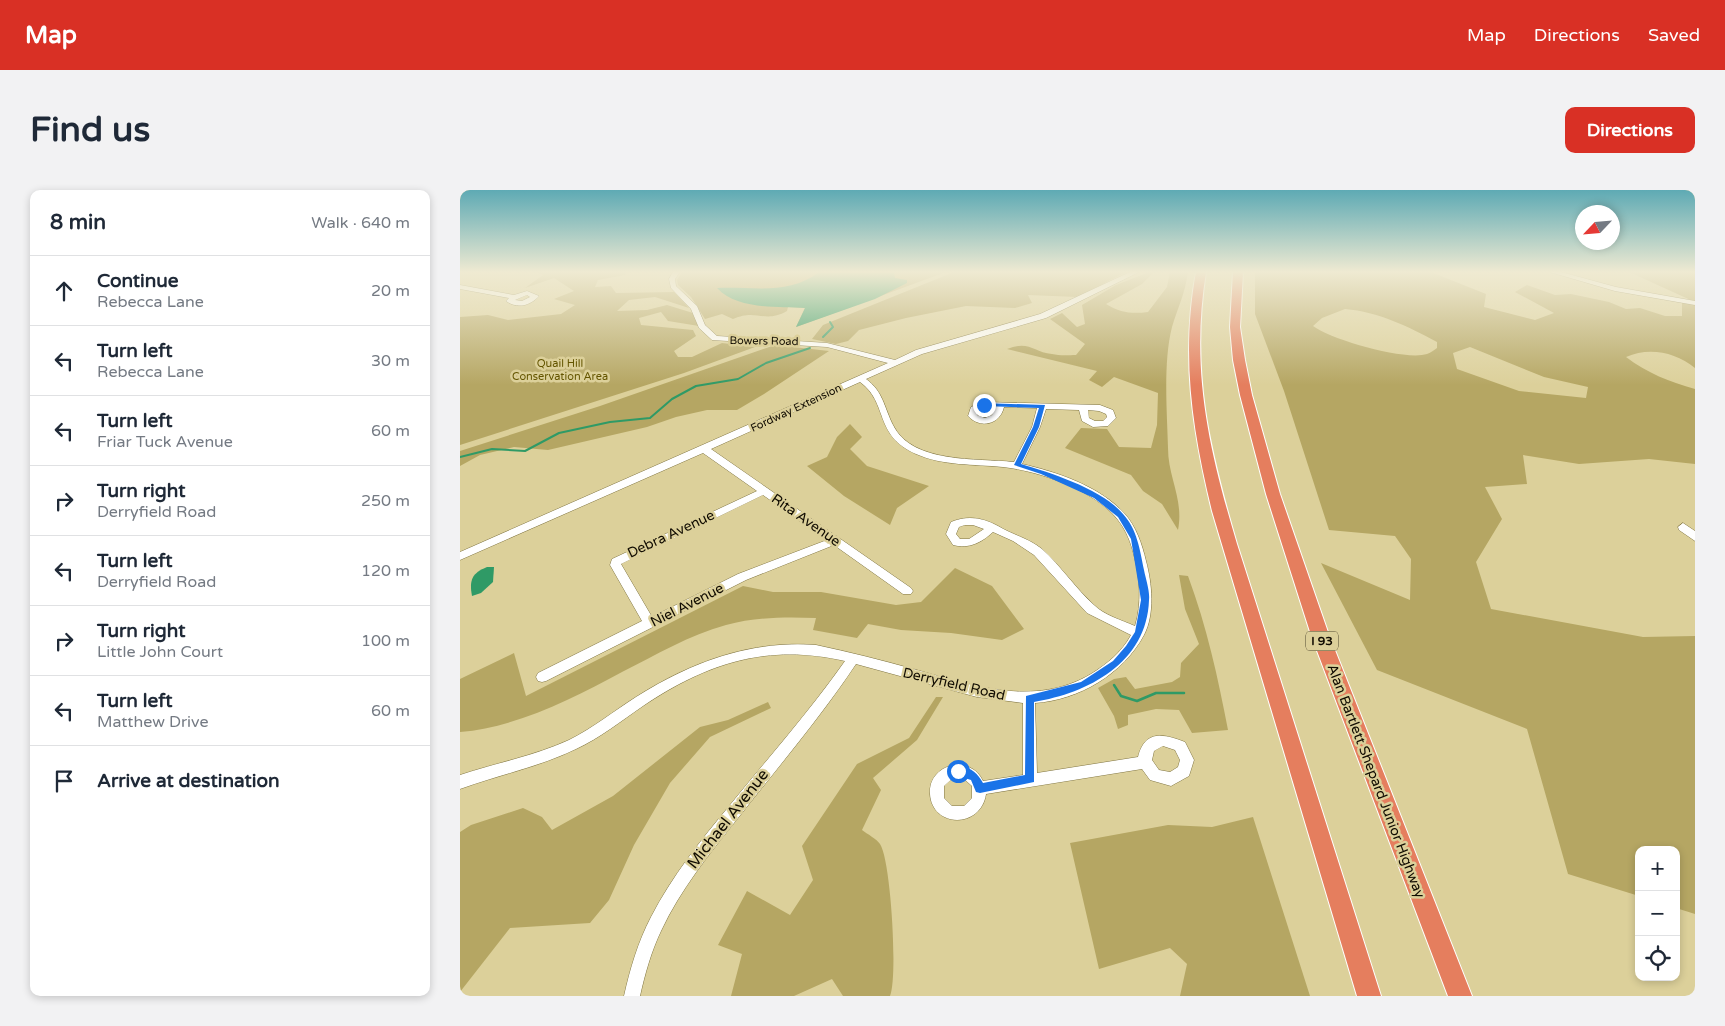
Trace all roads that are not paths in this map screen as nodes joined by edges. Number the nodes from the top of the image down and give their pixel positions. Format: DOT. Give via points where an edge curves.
graph roads {
  1 [pos="695,310"];
  2 [pos="1056,310"];
  3 [pos="1195,310"];
  4 [pos="1236,310"];
  5 [pos="895,362"];
  6 [pos="860,378"];
  7 [pos="1000,405"];
  8 [pos="1042,406"];
  9 [pos="1083,408"];
  10 [pos="704,449"];
  11 [pos="1017,465"];
  12 [pos="764,491"];
  13 [pos="992,527"];
  14 [pos="1683,527"];
  15 [pos="1695,537"];
  16 [pos="835,541"];
  17 [pos="460,556"];
  18 [pos="907,591"];
  19 [pos="650,624"];
  20 [pos="1139,633"];
  21 [pos="853,659"];
  22 [pos="542,678"];
  23 [pos="1029,698"];
  24 [pos="1145,762"];
  25 [pos="1030,779"];
  26 [pos="460,782"];
  27 [pos="980,788"];
  28 [pos="632,996"];
  29 [pos="1369,996"];
  30 [pos="1460,996"];
  1 -- 5 [label="street, Bowers Road" via="702,326 715,338 827,344"];
  2 -- 5 [label="street, Fordway Extension" via="945,342"];
  3 -- 29 [label="highway" via="1197,406 1209,472"];
  4 -- 30 [label="highway, Alan Bartlett Shepard Junior Highway / I 93" via="1235,327 1246,395 1273,494 1320,635"];
  5 -- 6 [label="street, Fordway Extension"];
  6 -- 10 [label="street, Fordway Extension"];
  6 -- 11 [label="street, Derryfield Road" via="876,391 889,429 907,446 946,459"];
  7 -- 8 [label="street"];
  8 -- 9 [label="street"];
  8 -- 11 [label="street" via="1036,427"];
  10 -- 12 [label="street, Rita Avenue"];
  10 -- 17 [label="street, Fordway Extension"];
  11 -- 20 [label="street, Derryfield Road" via="1096,496 1114,508 1126,522 1136,544 1145,588"];
  12 -- 16 [label="street, Rita Avenue"];
  12 -- 19 [label="street, Debra Avenue" via="616,562"];
  13 -- 20 [label="street" via="1038,552 1091,610"];
  14 -- 15 [label="street"];
  16 -- 18 [label="street, Rita Avenue"];
  16 -- 19 [label="street, Niel Avenue" via="761,568"];
  19 -- 22 [label="street, Niel Avenue"];
  20 -- 23 [label="street, Derryfield Road" via="1123,656 1095,678 1072,689"];
  21 -- 23 [label="street, Derryfield Road" via="983,693"];
  21 -- 26 [label="street, Derryfield Road" via="816,650 790,648 733,657 676,680 566,748"];
  21 -- 28 [label="street, Michael Avenue" via="666,901 642,953"];
  23 -- 25 [label="street"];
  24 -- 25 [label="street"];
  25 -- 27 [label="street"];
}
